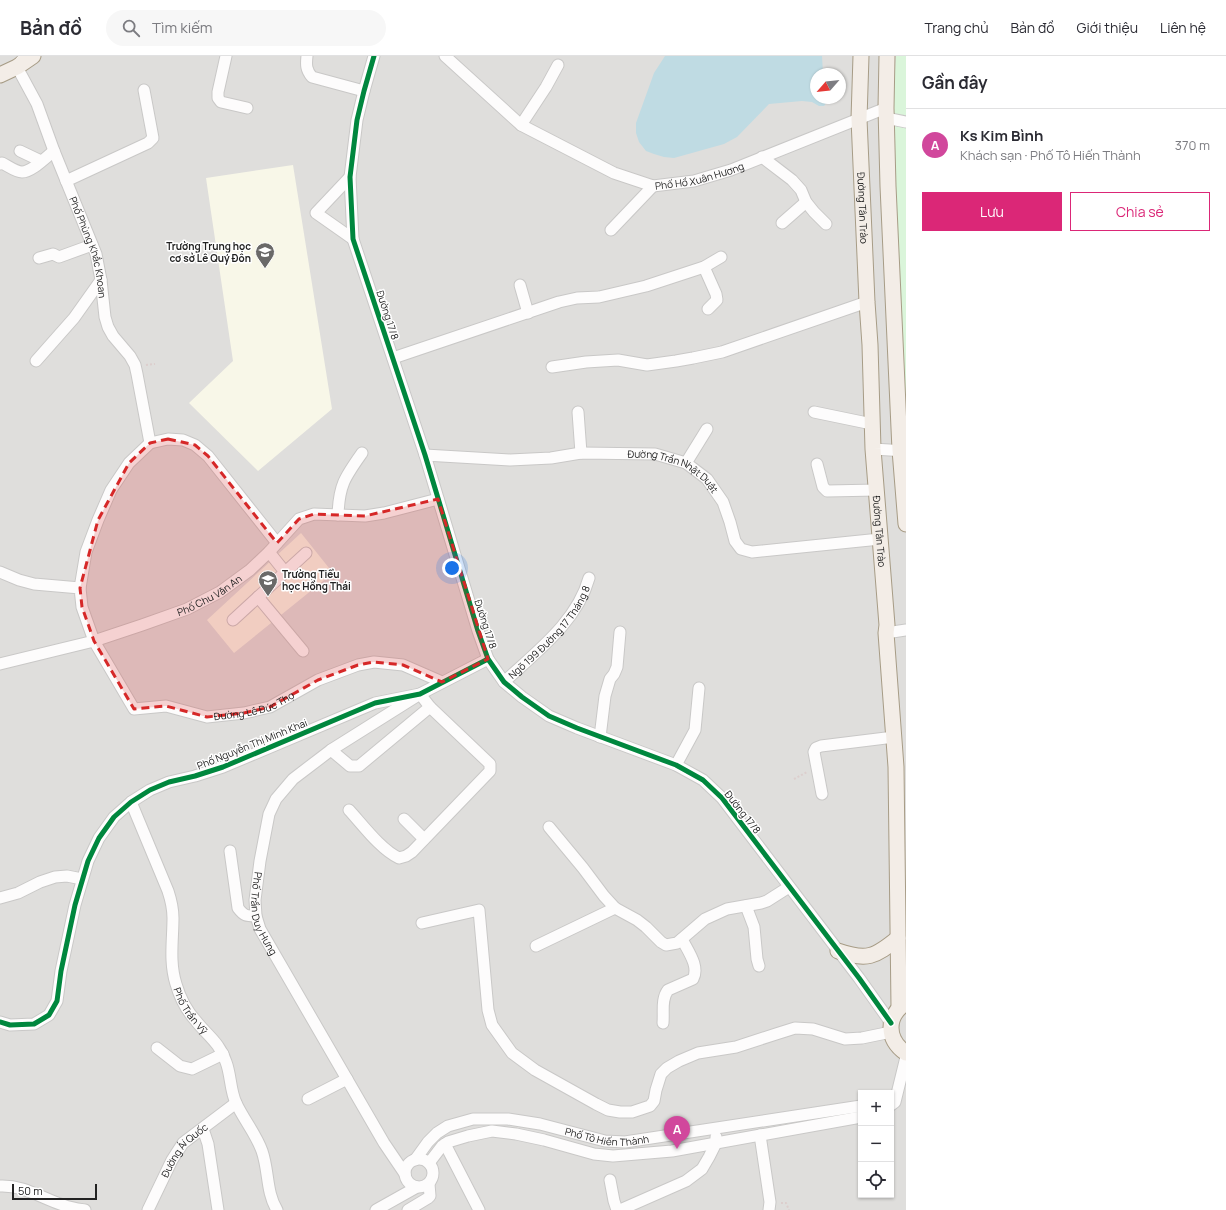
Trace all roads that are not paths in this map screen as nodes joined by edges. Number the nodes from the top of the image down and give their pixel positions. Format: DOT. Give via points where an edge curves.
graph roads {
  1 [pos="33,56"];
  2 [pos="226,56"];
  3 [pos="307,56"];
  4 [pos="374,56"];
  5 [pos="445,56"];
  6 [pos="861,56"];
  7 [pos="887,56"];
  8 [pos="20,62"];
  9 [pos="558,65"];
  10 [pos="0,75"];
  11 [pos="144,90"];
  12 [pos="364,91"];
  13 [pos="247,108"];
  14 [pos="886,113"];
  15 [pos="859,119"];
  16 [pos="906,122"];
  17 [pos="521,125"];
  18 [pos="20,151"];
  19 [pos="54,151"];
  20 [pos="762,158"];
  21 [pos="41,161"];
  22 [pos="0,164"];
  23 [pos="350,176"];
  24 [pos="66,181"];
  25 [pos="653,186"];
  26 [pos="806,202"];
  27 [pos="782,223"];
  28 [pos="826,224"];
  29 [pos="612,230"];
  30 [pos="353,239"];
  31 [pos="92,245"];
  32 [pos="721,257"];
  33 [pos="39,258"];
  34 [pos="704,267"];
  35 [pos="101,280"];
  36 [pos="520,285"];
  37 [pos="866,302"];
  38 [pos="708,309"];
  39 [pos="528,313"];
  40 [pos="392,358"];
  41 [pos="36,361"];
  42 [pos="552,367"];
  43 [pos="578,412"];
  44 [pos="814,412"];
  45 [pos="872,424"];
  46 [pos="707,429"];
  47 [pos="150,443"];
  48 [pos="873,449"];
  49 [pos="903,450"];
  50 [pos="362,453"];
  51 [pos="581,453"];
  52 [pos="425,455"];
  53 [pos="686,463"];
  54 [pos="817,464"];
  55 [pos="877,490"];
  56 [pos="438,499"];
  57 [pos="338,515"];
  58 [pos="906,524"];
  59 [pos="880,539"];
  60 [pos="277,543"];
  61 [pos="269,552"];
  62 [pos="306,553"];
  63 [pos="0,572"];
  64 [pos="285,572"];
  65 [pos="589,578"];
  66 [pos="80,588"];
  67 [pos="258,597"];
  68 [pos="233,620"];
  69 [pos="906,630"];
  70 [pos="620,632"];
  71 [pos="886,632"];
  72 [pos="94,641"];
  73 [pos="303,652"];
  74 [pos="488,659"];
  75 [pos="0,664"];
  76 [pos="442,682"];
  77 [pos="504,682"];
  78 [pos="699,688"];
  79 [pos="420,694"];
  80 [pos="430,707"];
  81 [pos="600,737"];
  82 [pos="894,737"];
  83 [pos="330,750"];
  84 [pos="676,765"];
  85 [pos="822,794"];
  86 [pos="131,802"];
  87 [pos="348,810"];
  88 [pos="404,819"];
  89 [pos="549,827"];
  90 [pos="424,839"];
  91 [pos="230,851"];
  92 [pos="82,879"];
  93 [pos="789,887"];
  94 [pos="0,898"];
  95 [pos="746,906"];
  96 [pos="615,908"];
  97 [pos="256,916"];
  98 [pos="422,923"];
  99 [pos="898,938"];
  100 [pos="682,939"];
  101 [pos="536,946"];
  102 [pos="838,951"];
  103 [pos="759,966"];
  104 [pos="903,1005"];
  105 [pos="0,1022"];
  106 [pos="664,1023"];
  107 [pos="891,1027"];
  108 [pos="157,1048"];
  109 [pos="906,1053"];
  110 [pos="223,1054"];
  111 [pos="906,1058"];
  112 [pos="347,1079"];
  113 [pos="308,1099"];
  114 [pos="236,1103"];
  115 [pos="894,1103"];
  116 [pos="858,1106"];
  117 [pos="858,1119"];
  118 [pos="203,1129"];
  119 [pos="716,1129"];
  120 [pos="760,1135"];
  121 [pos="716,1143"];
  122 [pos="445,1144"];
  123 [pos="415,1160"];
  124 [pos="429,1163"];
  125 [pos="405,1174"];
  126 [pos="610,1180"];
  127 [pos="429,1184"];
  128 [pos="0,1186"];
  129 [pos="417,1187"];
  130 [pos="85,1210"];
  131 [pos="148,1210"];
  132 [pos="218,1210"];
  133 [pos="277,1210"];
  134 [pos="376,1210"];
  135 [pos="408,1210"];
  136 [pos="479,1210"];
  137 [pos="617,1210"];
  138 [pos="620,1210"];
  139 [pos="769,1210"];
  1 -- 8 [label="main road"];
  2 -- 13 [label="street" via="218,98 221,102"];
  3 -- 12 [label="street" via="306,66 312,77"];
  4 -- 12 [label="street, Đường 17/8"];
  5 -- 17 [label="street, Phố Hồ Xuân Hương"];
  6 -- 15 [label="main road, Đường Tân Trào"];
  7 -- 14 [label="main road"];
  8 -- 10 [label="main road"];
  8 -- 19 [label="street, Phố Phùng Khắc Khoan"];
  9 -- 17 [label="street"];
  11 -- 24 [label="street" via="153,138 148,143"];
  12 -- 23 [label="street, Đường 17/8" via="357,120"];
  14 -- 15 [label="street, Phố Hồ Xuân Hương"];
  14 -- 16 [label="street"];
  14 -- 49 [label="main road"];
  15 -- 20 [label="street, Phố Hồ Xuân Hương"];
  15 -- 37 [label="main road, Đường Tân Trào"];
  17 -- 25 [label="street, Phố Hồ Xuân Hương" via="614,173"];
  18 -- 21 [label="street"];
  19 -- 21 [label="street"];
  19 -- 24 [label="street, Phố Phùng Khắc Khoan"];
  20 -- 25 [label="street, Phố Hồ Xuân Hương" via="694,181"];
  20 -- 26 [label="street" via="792,180 801,190"];
  21 -- 22 [label="street" via="23,172"];
  23 -- 30 [label="street, Đường 17/8"];
  23 -- 30 [label="street" via="316,213"];
  24 -- 31 [label="street, Phố Phùng Khắc Khoan"];
  25 -- 29 [label="street"];
  26 -- 27 [label="street"];
  26 -- 28 [label="street"];
  30 -- 40 [label="street, Đường 17/8"];
  31 -- 33 [label="street" via="59,256 53,254"];
  31 -- 35 [label="street, Phố Phùng Khắc Khoan"];
  32 -- 34 [label="street"];
  34 -- 38 [label="street" via="717,300"];
  34 -- 39 [label="street" via="646,286 599,297 559,302"];
  35 -- 41 [label="street" via="70,324"];
  35 -- 47 [label="street, Phố Phùng Khắc Khoan" via="108,327 130,356 136,370"];
  36 -- 39 [label="street"];
  37 -- 42 [label="street" via="722,352 647,365 618,360"];
  37 -- 45 [label="main road, Đường Tân Trào"];
  39 -- 40 [label="street"];
  40 -- 52 [label="street, Đường 17/8"];
  43 -- 51 [label="street"];
  44 -- 45 [label="street"];
  45 -- 48 [label="main road, Đường Tân Trào"];
  46 -- 53 [label="street"];
  47 -- 60 [label="street" via="168,439 184,440 195,445 208,456"];
  47 -- 66 [label="street" via="128,463 111,490 86,552"];
  48 -- 49 [label="street"];
  48 -- 55 [label="main road, Đường Tân Trào"];
  49 -- 58 [label="main road"];
  50 -- 57 [label="street" via="342,487"];
  51 -- 52 [label="street, Đường Trần Nhật Duật" via="551,458 510,460"];
  51 -- 53 [label="street, Đường Trần Nhật Duật" via="655,454"];
  52 -- 56 [label="street, Đường 17/8"];
  53 -- 59 [label="street, Đường Trần Nhật Duật" via="707,479 723,502 735,542 741,549 752,552"];
  54 -- 55 [label="street" via="823,487 827,491"];
  55 -- 59 [label="main road, Đường Tân Trào"];
  56 -- 57 [label="street, Phố Chu Văn An" via="384,513 365,516"];
  56 -- 74 [label="street, Đường 17/8"];
  57 -- 60 [label="street, Phố Chu Văn An" via="314,514 298,519"];
  59 -- 71 [label="main road, Đường Tân Trào"];
  60 -- 61 [label="street, Phố Chu Văn An"];
  61 -- 64 [label="street"];
  61 -- 72 [label="street, Phố Chu Văn An" via="220,592 187,609"];
  62 -- 64 [label="street"];
  63 -- 66 [label="street" via="34,584"];
  64 -- 67 [label="street"];
  65 -- 77 [label="street, Ngõ 199 Đường 17 Tháng 8" via="586,589 570,616 550,640"];
  66 -- 72 [label="street" via="82,607"];
  67 -- 68 [label="street"];
  67 -- 73 [label="street"];
  69 -- 71 [label="street"];
  70 -- 81 [label="street" via="617,667 605,696"];
  71 -- 82 [label="main road, Đường Tân Trào"];
  72 -- 75 [label="street, Phố Chu Văn An"];
  72 -- 76 [label="street, Đường Lê Đức Thọ" via="134,709 166,706 207,717 270,707 318,680 358,665 374,662 403,666"];
  74 -- 76 [label="street, Phố Nguyễn Thị Minh Khai"];
  74 -- 77 [label="street, Đường 17/8"];
  76 -- 79 [label="street, Phố Nguyễn Thị Minh Khai"];
  77 -- 81 [label="street, Đường 17/8" via="549,716"];
  78 -- 84 [label="street" via="694,734"];
  79 -- 80 [label="street"];
  79 -- 83 [label="street, Phố Trần Duy Hưng"];
  79 -- 86 [label="street, Phố Nguyễn Thị Minh Khai" via="375,703 223,767 169,782"];
  80 -- 83 [label="street" via="359,766 350,766"];
  80 -- 90 [label="street" via="488,761 490,771"];
  81 -- 84 [label="street, Đường 17/8"];
  82 -- 85 [label="street" via="816,748 814,752"];
  82 -- 99 [label="main road, Đường Tân Trào"];
  83 -- 97 [label="street, Phố Trần Duy Hưng" via="293,779 276,799 269,814 255,900"];
  84 -- 93 [label="street, Đường 17/8" via="702,780 722,798"];
  86 -- 92 [label="street, Phố Nguyễn Thị Minh Khai" via="114,817 99,838"];
  86 -- 110 [label="street, Phố Trần Vỹ" via="172,903 171,956 175,982 182,1002"];
  87 -- 90 [label="street" via="378,842 399,858 412,852"];
  88 -- 90 [label="street"];
  89 -- 96 [label="street"];
  91 -- 97 [label="street" via="238,908 246,916"];
  92 -- 94 [label="street" via="55,877"];
  92 -- 105 [label="street, Phố Nguyễn Thị Minh Khai" via="61,971 57,1001 49,1015 34,1024 10,1025"];
  93 -- 95 [label="street" via="767,901"];
  93 -- 102 [label="street, Đường 17/8"];
  95 -- 100 [label="street" via="727,909 705,918"];
  95 -- 103 [label="street" via="754,927"];
  96 -- 100 [label="street" via="637,920 666,945"];
  96 -- 101 [label="street"];
  97 -- 112 [label="street, Phố Trần Duy Hưng" via="260,929"];
  98 -- 107 [label="street" via="478,910 488,1010 492,1025 512,1053 535,1070 608,1110 632,1112 650,1106 654,1101 661,1074 679,1061 698,1053 736,1047 795,1028 813,1029 845,1039 862,1038"];
  99 -- 102 [label="main road" via="884,950 866,957"];
  99 -- 104 [label="main road, Đường Tân Trào"];
  100 -- 106 [label="street" via="694,964 694,975 668,990 664,998"];
  102 -- 107 [label="street, Đường 17/8"];
  104 -- 107 [label="main road" via="894,1014"];
  107 -- 109 [label="main road" via="894,1041"];
  108 -- 110 [label="street" via="180,1066 192,1069"];
  110 -- 114 [label="street, Phố Trần Vỹ"];
  111 -- 115 [label="street"];
  112 -- 113 [label="street"];
  112 -- 125 [label="street, Phố Trần Duy Hưng"];
  114 -- 118 [label="street, Đường Ái Quốc"];
  114 -- 133 [label="street, Phố Trần Vỹ" via="263,1153 270,1191"];
  116 -- 119 [label="street, Phố Tô Hiến Thành"];
  117 -- 120 [label="street, Phố Tô Hiến Thành"];
  118 -- 131 [label="street, Đường Ái Quốc" via="183,1143"];
  118 -- 132 [label="street" via="208,1144"];
  119 -- 121 [label="street"];
  119 -- 123 [label="street, Phố Tô Hiến Thành" via="624,1142 605,1141 540,1124 508,1119 473,1119 448,1126 437,1133"];
  120 -- 121 [label="street, Phố Tô Hiến Thành"];
  120 -- 139 [label="street"];
  121 -- 122 [label="street, Phố Tô Hiến Thành" via="672,1151 613,1156 492,1131"];
  121 -- 138 [label="street" via="702,1169 686,1181"];
  122 -- 124 [label="street"];
  122 -- 136 [label="street"];
  123 -- 124 [label="street"];
  123 -- 125 [label="street, Phố Tô Hiến Thành" via="407,1166"];
  124 -- 127 [label="street" via="433,1171"];
  125 -- 129 [label="street" via="410,1184"];
  126 -- 137 [label="street"];
  127 -- 129 [label="street"];
  127 -- 135 [label="street" via="430,1196"];
  128 -- 130 [label="street" via="24,1189 64,1206"];
  129 -- 134 [label="street"];
}
